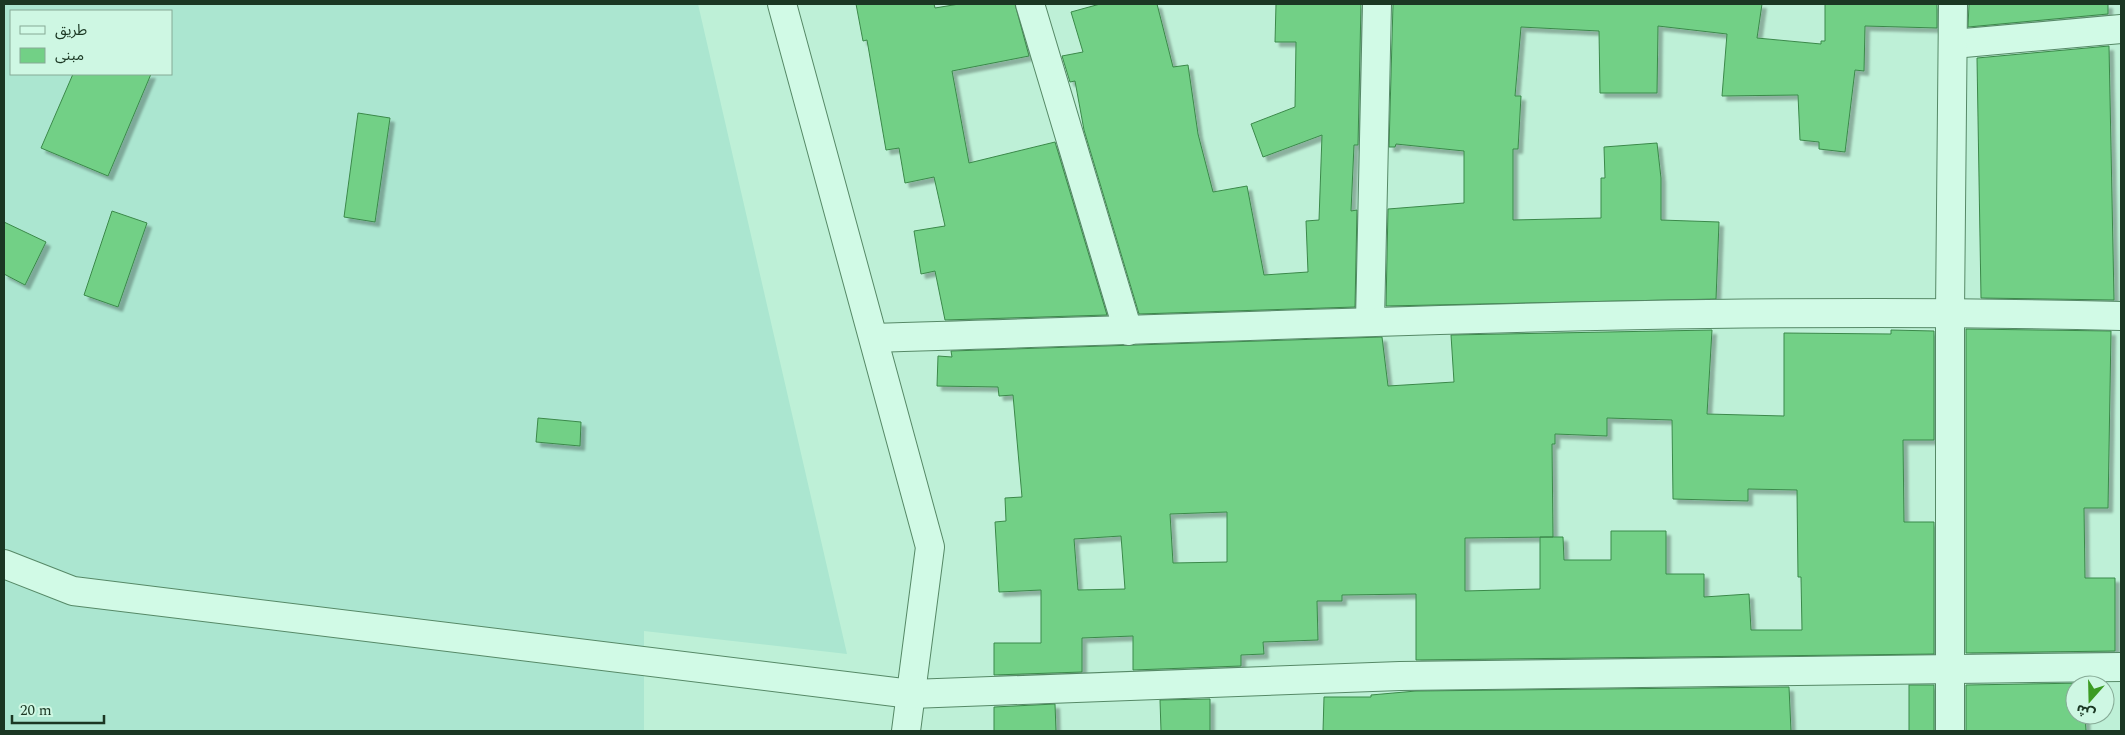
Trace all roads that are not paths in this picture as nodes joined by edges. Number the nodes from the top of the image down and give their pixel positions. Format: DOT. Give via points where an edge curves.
graph roads {
  1 [pos="782,4"];
  2 [pos="1030,4"];
  3 [pos="1377,4"];
  4 [pos="1953,4"];
  5 [pos="2121,29"];
  6 [pos="1953,44"];
  7 [pos="1950,312"];
  8 [pos="2121,316"];
  9 [pos="1370,321"];
  10 [pos="1128,331"];
  11 [pos="874,338"];
  12 [pos="4,564"];
  13 [pos="2121,667"];
  14 [pos="1952,668"];
  15 [pos="911,694"];
  16 [pos="906,731"];
  17 [pos="1950,731"];
  1 -- 11 [label="street"];
  2 -- 10 [label="street"];
  3 -- 9 [label="street"];
  4 -- 6 [label="street"];
  5 -- 6 [label="street"];
  6 -- 7 [label="street"];
  7 -- 8 [label="street"];
  7 -- 9 [label="street"];
  7 -- 14 [label="street"];
  9 -- 10 [label="street"];
  10 -- 11 [label="street"];
  11 -- 15 [label="street" via="930,547"];
  12 -- 15 [label="street" via="73,591"];
  13 -- 14 [label="street"];
  14 -- 15 [label="street" via="1400,676"];
  14 -- 17 [label="street"];
  15 -- 16 [label="street"];
}
